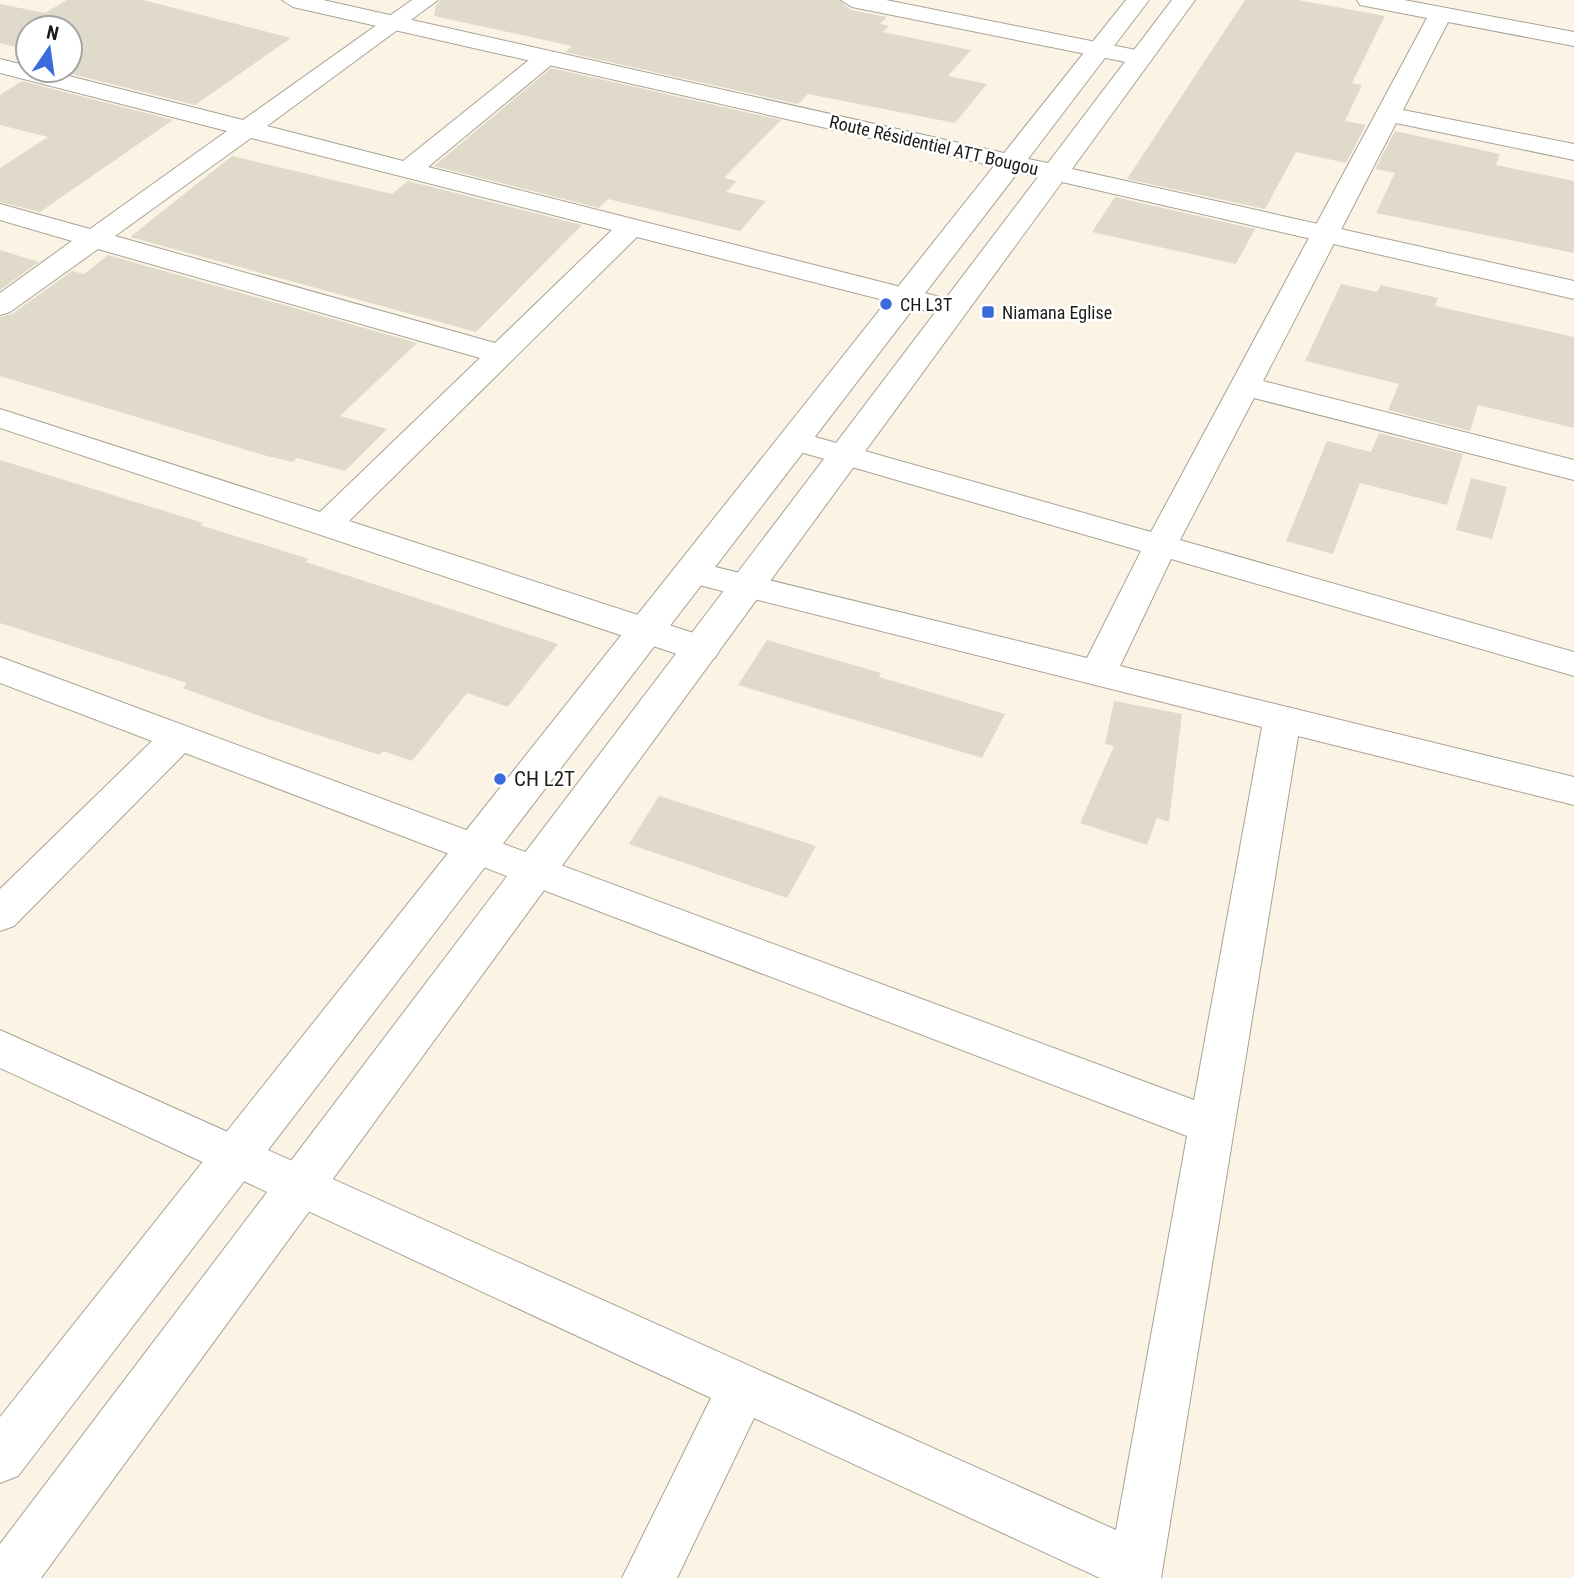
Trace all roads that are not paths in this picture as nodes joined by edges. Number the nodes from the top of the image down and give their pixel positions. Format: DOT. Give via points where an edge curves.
graph roads {
  1 [pos="293,0"];
  2 [pos="427,0"];
  3 [pos="852,0"];
  4 [pos="1138,0"];
  5 [pos="1184,0"];
  6 [pos="1368,0"];
  7 [pos="1441,14"];
  8 [pos="395,23"];
  9 [pos="1574,39"];
  10 [pos="1099,50"];
  11 [pos="547,57"];
  12 [pos="1141,58"];
  13 [pos="0,66"];
  14 [pos="1388,114"];
  15 [pos="247,129"];
  16 [pos="1574,152"];
  17 [pos="1011,163"];
  18 [pos="408,170"];
  19 [pos="1056,173"];
  20 [pos="0,212"];
  21 [pos="631,227"];
  22 [pos="1325,234"];
  23 [pos="93,238"];
  24 [pos="1574,290"];
  25 [pos="906,297"];
  26 [pos="0,306"];
  27 [pos="954,309"];
  28 [pos="503,355"];
  29 [pos="1245,386"];
  30 [pos="0,418"];
  31 [pos="794,440"];
  32 [pos="847,455"];
  33 [pos="1574,470"];
  34 [pos="327,525"];
  35 [pos="1161,545"];
  36 [pos="691,572"];
  37 [pos="748,587"];
  38 [pos="645,630"];
  39 [pos="702,649"];
  40 [pos="1574,664"];
  41 [pos="0,669"];
  42 [pos="1098,673"];
  43 [pos="1282,719"];
  44 [pos="179,736"];
  45 [pos="1574,791"];
  46 [pos="475,848"];
  47 [pos="537,871"];
  48 [pos="0,915"];
  49 [pos="0,1048"];
  50 [pos="1212,1126"];
  51 [pos="235,1155"];
  52 [pos="301,1186"];
  53 [pos="743,1387"];
  54 [pos="0,1458"];
  55 [pos="1135,1573"];
  56 [pos="8,1578"];
  57 [pos="649,1578"];
  1 -- 8 [label="street, Route Résidentiel ATT Bougou"];
  2 -- 8 [label="street"];
  3 -- 10 [label="street"];
  4 -- 10 [label="street"];
  5 -- 12 [label="street"];
  6 -- 7 [label="street"];
  7 -- 9 [label="street"];
  7 -- 14 [label="street"];
  8 -- 11 [label="street, Route Résidentiel ATT Bougou"];
  8 -- 15 [label="street"];
  10 -- 12 [label="street"];
  10 -- 17 [label="street"];
  11 -- 17 [label="street, Route Résidentiel ATT Bougou"];
  11 -- 18 [label="street"];
  12 -- 19 [label="street"];
  13 -- 15 [label="street"];
  14 -- 16 [label="street"];
  14 -- 22 [label="street"];
  15 -- 18 [label="street"];
  15 -- 23 [label="street"];
  17 -- 19 [label="street, Route Résidentiel ATT Bougou"];
  17 -- 25 [label="street"];
  18 -- 21 [label="street"];
  19 -- 22 [label="street, Route Résidentiel ATT Bougou"];
  19 -- 27 [label="street"];
  20 -- 23 [label="street"];
  21 -- 25 [label="street"];
  21 -- 28 [label="street"];
  22 -- 24 [label="street, Route Résidentiel ATT Bougou"];
  22 -- 29 [label="street"];
  23 -- 26 [label="street"];
  23 -- 28 [label="street"];
  25 -- 27 [label="street"];
  25 -- 31 [label="street"];
  27 -- 32 [label="street"];
  28 -- 34 [label="street"];
  29 -- 33 [label="street"];
  29 -- 35 [label="street"];
  30 -- 34 [label="street"];
  31 -- 32 [label="street"];
  31 -- 36 [label="street"];
  32 -- 35 [label="street"];
  32 -- 37 [label="street"];
  34 -- 38 [label="street"];
  35 -- 40 [label="street"];
  35 -- 42 [label="street"];
  36 -- 37 [label="street"];
  36 -- 38 [label="street"];
  37 -- 39 [label="street"];
  37 -- 42 [label="street"];
  38 -- 39 [label="street"];
  38 -- 46 [label="street"];
  39 -- 47 [label="street"];
  41 -- 44 [label="street"];
  42 -- 43 [label="street"];
  43 -- 45 [label="street"];
  43 -- 50 [label="street"];
  44 -- 46 [label="street"];
  44 -- 48 [label="street"];
  46 -- 47 [label="street"];
  46 -- 51 [label="street"];
  47 -- 50 [label="street"];
  47 -- 52 [label="street"];
  49 -- 51 [label="street"];
  50 -- 55 [label="street"];
  51 -- 52 [label="street"];
  51 -- 54 [label="street"];
  52 -- 53 [label="street"];
  52 -- 56 [label="street"];
  53 -- 55 [label="street"];
  53 -- 57 [label="street"];
}
